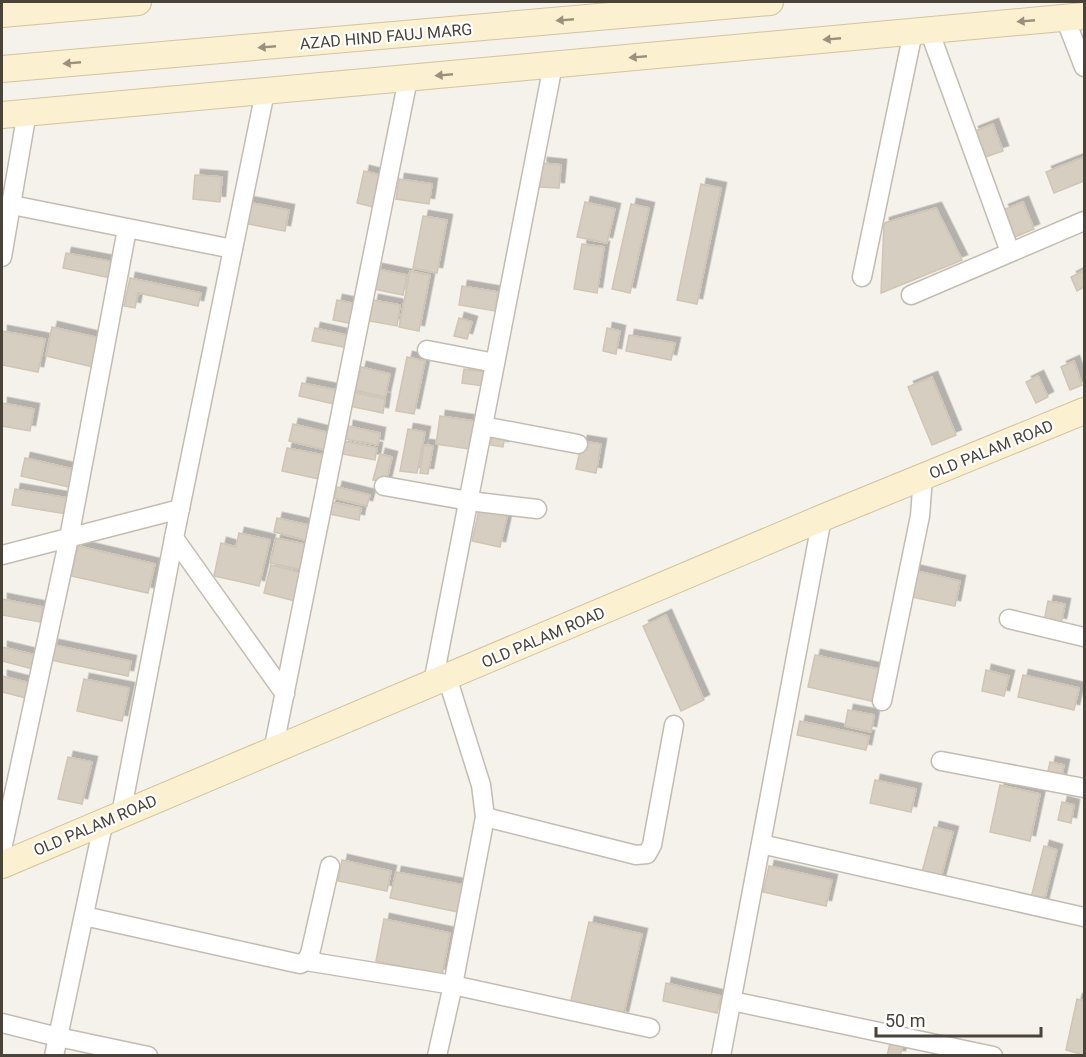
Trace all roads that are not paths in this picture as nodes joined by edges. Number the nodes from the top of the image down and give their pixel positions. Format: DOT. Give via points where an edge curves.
graph roads {
  1 [pos="138,2"];
  2 [pos="770,2"];
  3 [pos="2,14"];
  4 [pos="1075,17"];
  5 [pos="921,31"];
  6 [pos="554,65"];
  7 [pos="1084,67"];
  8 [pos="2,69"];
  9 [pos="408,78"];
  10 [pos="265,92"];
  11 [pos="14,114"];
  12 [pos="12,205"];
  13 [pos="1084,220"];
  14 [pos="127,228"];
  15 [pos="233,249"];
  16 [pos="1010,252"];
  17 [pos="2,257"];
  18 [pos="862,277"];
  19 [pos="911,294"];
  20 [pos="427,350"];
  21 [pos="495,363"];
  22 [pos="1084,411"];
  23 [pos="483,426"];
  24 [pos="578,444"];
  25 [pos="923,477"];
  26 [pos="384,486"];
  27 [pos="469,501"];
  28 [pos="180,509"];
  29 [pos="537,509"];
  30 [pos="822,518"];
  31 [pos="69,538"];
  32 [pos="174,538"];
  33 [pos="2,555"];
  34 [pos="1009,619"];
  35 [pos="1084,637"];
  36 [pos="440,680"];
  37 [pos="285,694"];
  38 [pos="882,700"];
  39 [pos="674,725"];
  40 [pos="273,751"];
  41 [pos="941,761"];
  42 [pos="1084,788"];
  43 [pos="113,817"];
  44 [pos="485,817"];
  45 [pos="761,844"];
  46 [pos="2,849"];
  47 [pos="2,865"];
  48 [pos="330,866"];
  49 [pos="84,916"];
  50 [pos="1084,917"];
  51 [pos="306,961"];
  52 [pos="453,985"];
  53 [pos="732,1001"];
  54 [pos="2,1023"];
  55 [pos="650,1028"];
  56 [pos="58,1037"];
  57 [pos="54,1056"];
  58 [pos="148,1056"];
  59 [pos="437,1056"];
  60 [pos="720,1056"];
  61 [pos="993,1056"];
  1 -- 3 [label="street"];
  2 -- 8 [label="street, AZAD HIND FAUJ MARG, one-way"];
  4 -- 5 [label="street, one-way"];
  4 -- 7 [label="street"];
  5 -- 6 [label="street, one-way"];
  5 -- 16 [label="street"];
  5 -- 18 [label="street"];
  6 -- 9 [label="street, one-way"];
  6 -- 21 [label="street"];
  9 -- 10 [label="street"];
  9 -- 37 [label="street"];
  10 -- 11 [label="street"];
  10 -- 15 [label="street"];
  11 -- 12 [label="street"];
  12 -- 14 [label="street"];
  12 -- 17 [label="street"];
  13 -- 16 [label="street"];
  14 -- 15 [label="street"];
  14 -- 31 [label="street"];
  15 -- 28 [label="street"];
  16 -- 19 [label="street"];
  20 -- 21 [label="street"];
  21 -- 23 [label="street"];
  22 -- 25 [label="street, OLD PALAM ROAD"];
  23 -- 24 [label="street"];
  23 -- 27 [label="street"];
  25 -- 30 [label="street, OLD PALAM ROAD"];
  25 -- 38 [label="street" via="920,516"];
  26 -- 27 [label="street"];
  27 -- 29 [label="street"];
  27 -- 36 [label="street"];
  28 -- 31 [label="street"];
  28 -- 32 [label="street"];
  30 -- 36 [label="street, OLD PALAM ROAD"];
  30 -- 45 [label="street"];
  31 -- 33 [label="street"];
  31 -- 46 [label="street"];
  32 -- 37 [label="street"];
  32 -- 43 [label="street"];
  34 -- 35 [label="street"];
  36 -- 40 [label="street, OLD PALAM ROAD"];
  36 -- 44 [label="street" via="482,785"];
  37 -- 40 [label="street"];
  39 -- 44 [label="street" via="652,845 647,854 636,855"];
  40 -- 43 [label="street, OLD PALAM ROAD"];
  41 -- 42 [label="street"];
  43 -- 47 [label="street, OLD PALAM ROAD"];
  43 -- 49 [label="street"];
  44 -- 52 [label="street"];
  45 -- 50 [label="street"];
  45 -- 53 [label="street"];
  48 -- 51 [label="street"];
  49 -- 51 [label="street" via="294,964"];
  49 -- 56 [label="street"];
  51 -- 52 [label="street"];
  52 -- 55 [label="street"];
  52 -- 59 [label="street"];
  53 -- 60 [label="street"];
  53 -- 61 [label="street"];
  54 -- 56 [label="street"];
  56 -- 57 [label="street"];
  56 -- 58 [label="street"];
}
